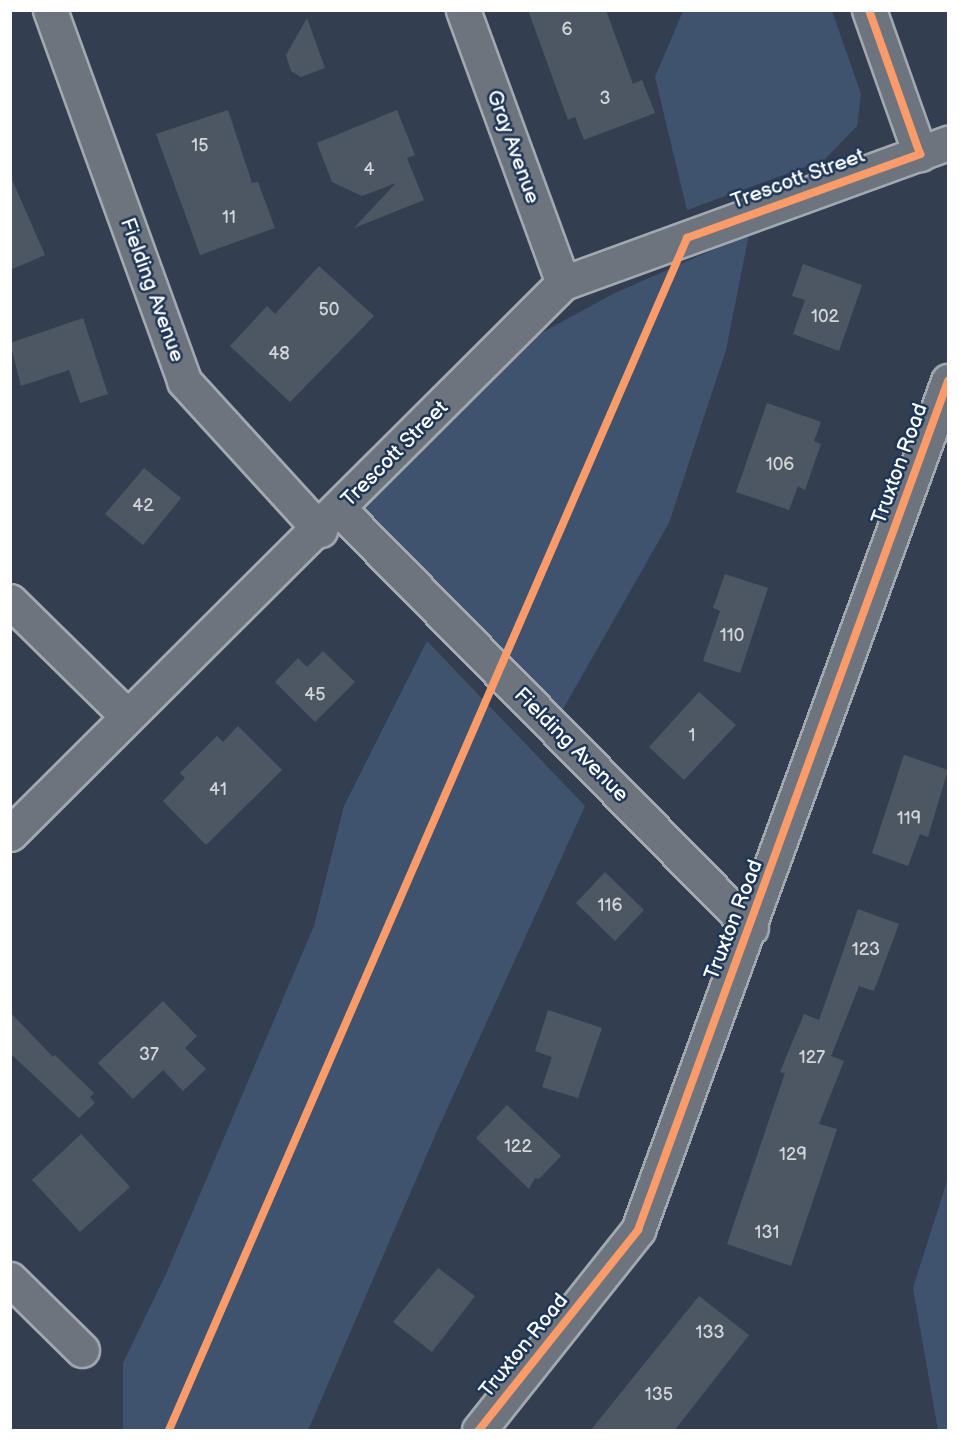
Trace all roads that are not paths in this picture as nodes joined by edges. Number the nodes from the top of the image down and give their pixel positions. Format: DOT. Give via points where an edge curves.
graph roads {
  1 [pos="50,10"];
  2 [pos="463,10"];
  3 [pos="868,10"];
  4 [pos="934,148"];
  5 [pos="563,283"];
  6 [pos="948,381"];
  7 [pos="330,520"];
  8 [pos="10,601"];
  9 [pos="126,715"];
  10 [pos="10,834"];
  11 [pos="751,928"];
  12 [pos="10,1279"];
  13 [pos="82,1350"];
  14 [pos="479,1431"];
  1 -- 7 [label="street, Fielding Avenue" via="184,381"];
  2 -- 5 [label="street, Gray Avenue"];
  3 -- 4 [label="street"];
  4 -- 5 [label="street, Trescott Street"];
  5 -- 7 [label="street, Trescott Street"];
  6 -- 11 [label="street, Truxton Road"];
  7 -- 9 [label="street, Trescott Street"];
  7 -- 11 [label="street, Fielding Avenue"];
  8 -- 9 [label="street"];
  9 -- 10 [label="street, Trescott Street"];
  11 -- 14 [label="street, Truxton Road" via="638,1230"];
  12 -- 13 [label="street"];
}
